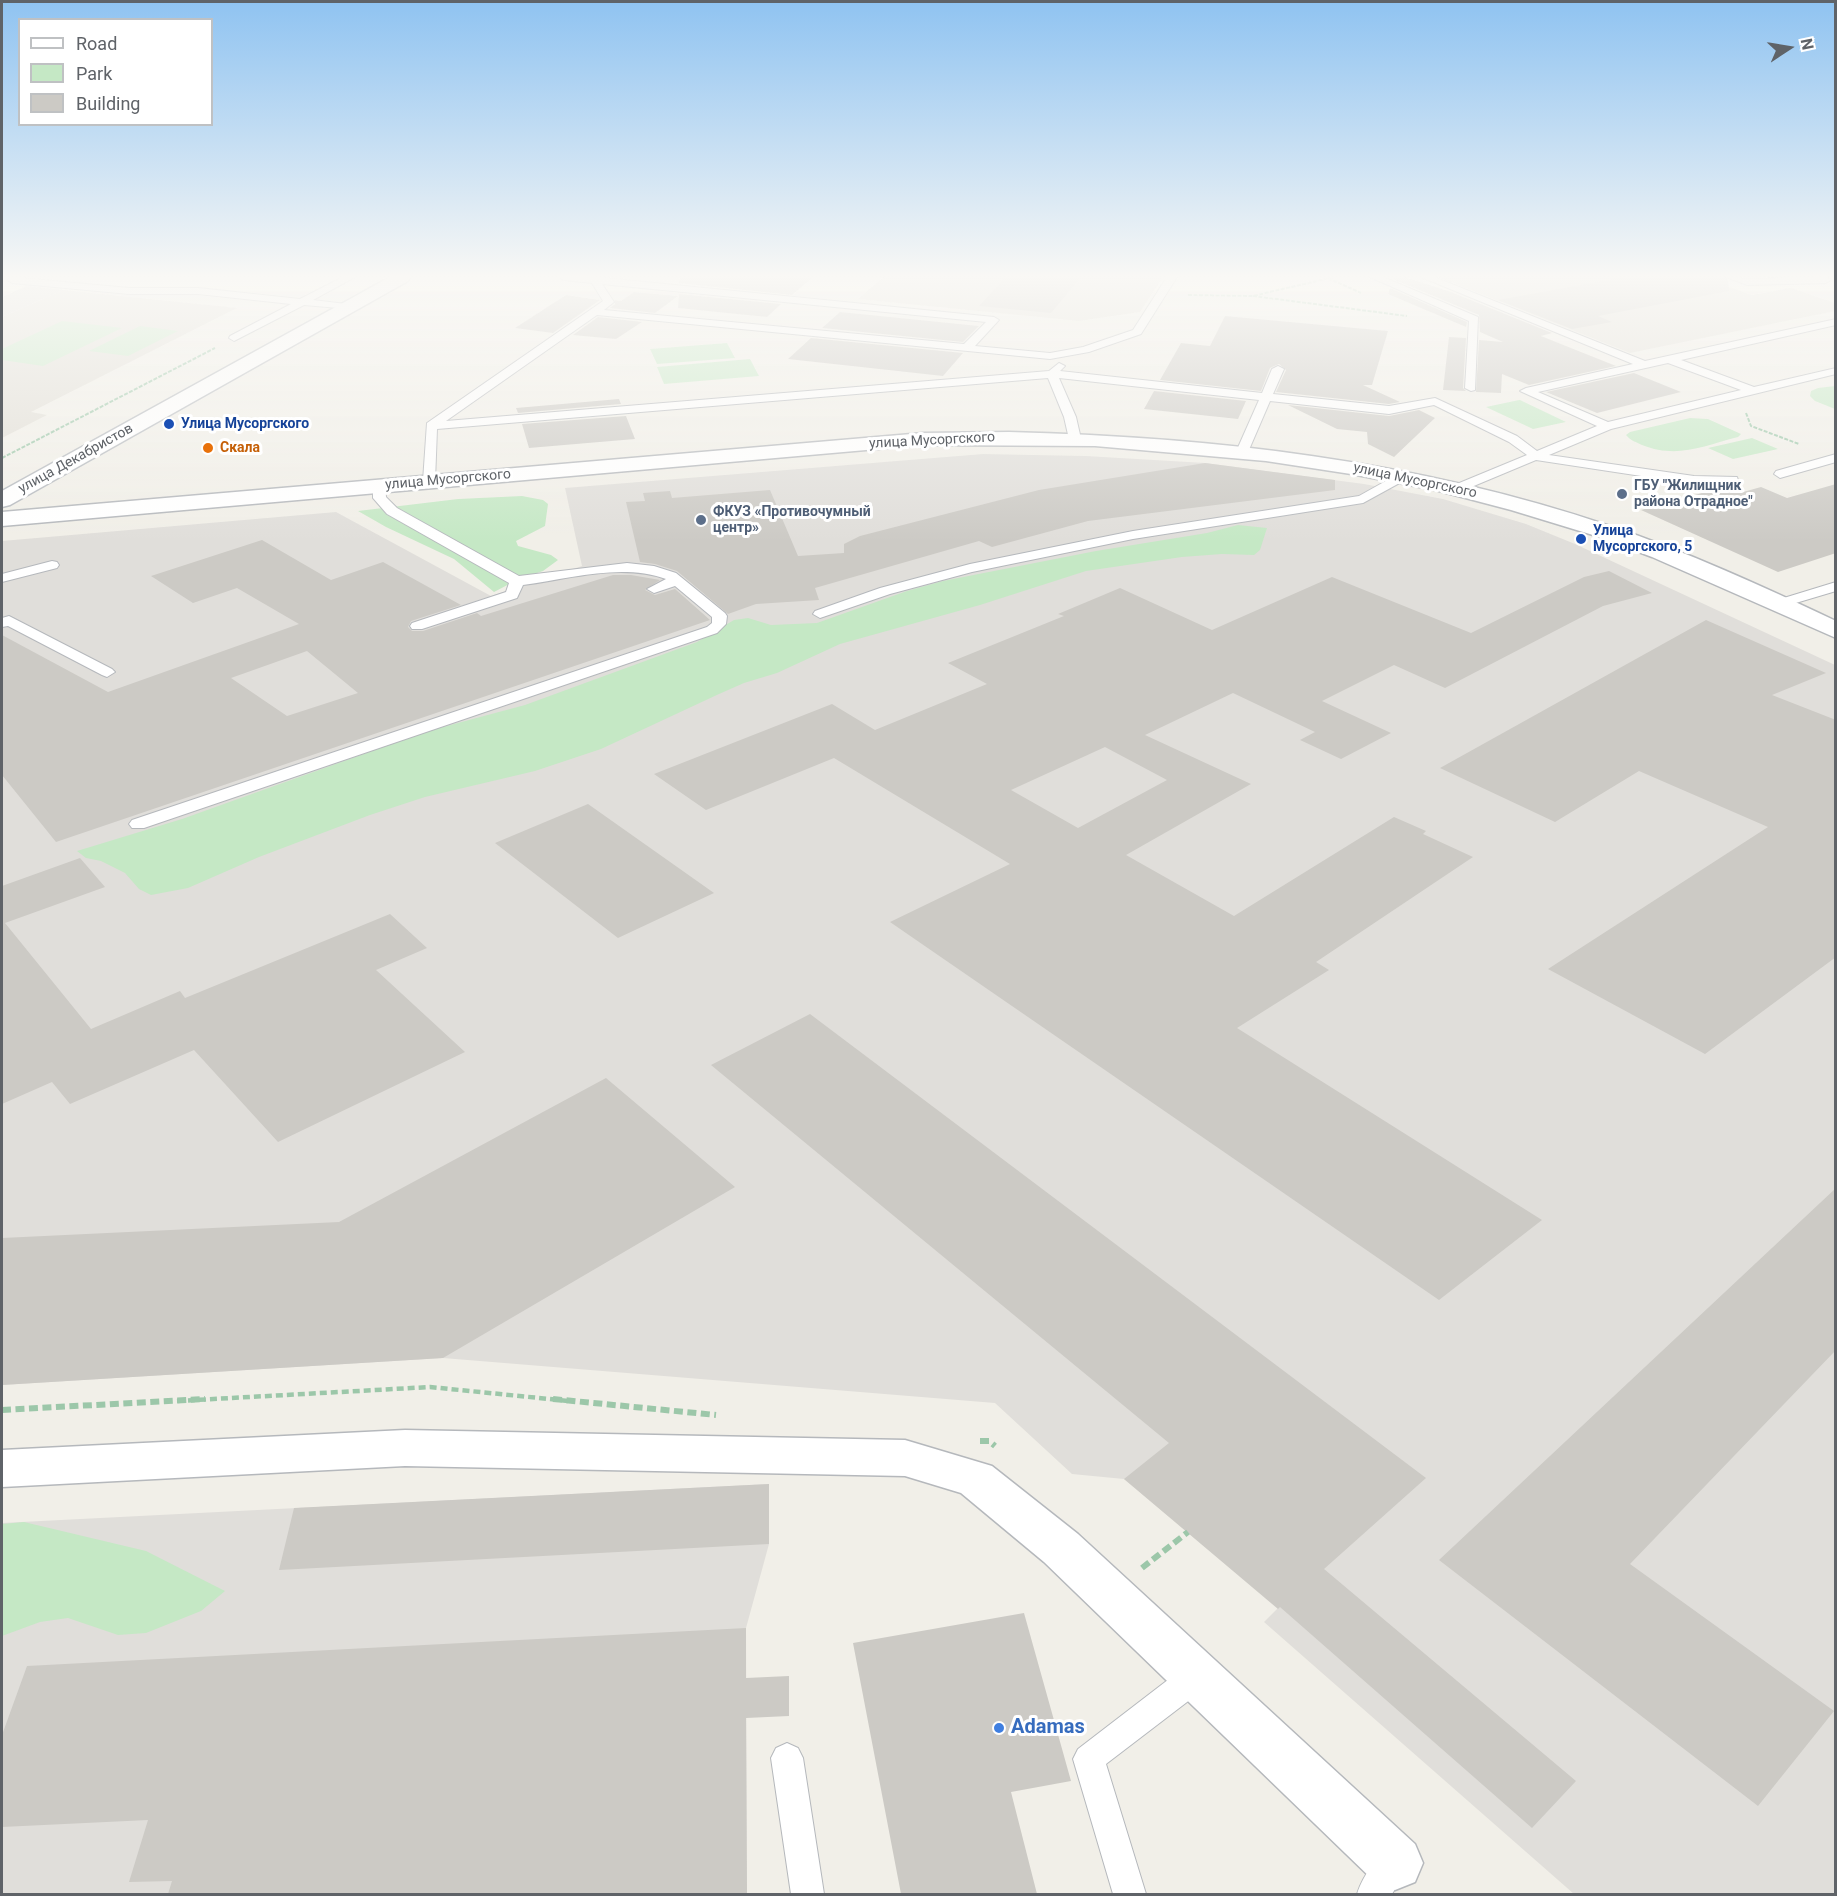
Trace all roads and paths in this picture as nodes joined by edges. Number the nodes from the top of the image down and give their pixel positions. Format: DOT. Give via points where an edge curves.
graph roads {
  1 [pos="181,365"];
  2 [pos="242,365"];
  3 [pos="518,365"];
  4 [pos="1059,365"];
  5 [pos="1472,365"];
  6 [pos="1637,365"];
  7 [pos="1685,365"];
  8 [pos="1278,369"];
  9 [pos="1836,371"];
  10 [pos="1052,374"];
  11 [pos="1471,388"];
  12 [pos="1754,391"];
  13 [pos="1267,396"];
  14 [pos="431,426"];
  15 [pos="1607,426"];
  16 [pos="1751,426"];
  17 [pos="1076,439"];
  18 [pos="1242,452"];
  19 [pos="1537,457"];
  20 [pos="2,458"];
  21 [pos="1836,458"];
  22 [pos="1820,462"];
  23 [pos="1779,474"];
  24 [pos="1400,477"];
  25 [pos="1732,480"];
  26 [pos="429,482"];
  27 [pos="379,486"];
  28 [pos="1457,489"];
  29 [pos="2,500"];
  30 [pos="2,519"];
  31 [pos="52,566"];
  32 [pos="2,578"];
  33 [pos="517,581"];
  34 [pos="677,581"];
  35 [pos="1836,586"];
  36 [pos="654,589"];
  37 [pos="1779,604"];
  38 [pos="820,614"];
  39 [pos="2,623"];
  40 [pos="417,626"];
  41 [pos="1836,631"];
  42 [pos="107,672"];
  43 [pos="138,824"];
  44 [pos="2,1469"];
  45 [pos="1197,1677"];
  46 [pos="787,1758"];
  47 [pos="1384,1879"];
  48 [pos="808,1894"];
  49 [pos="1129,1894"];
  1 -- 20 [label="path"];
  2 -- 29 [label="street, улица Декабристов"];
  3 -- 14 [label="lane"];
  4 -- 10 [label="lane"];
  5 -- 11 [label="lane"];
  6 -- 15 [label="lane" via="1526,391"];
  7 -- 12 [label="lane"];
  8 -- 13 [label="lane"];
  9 -- 12 [label="lane"];
  10 -- 13 [label="lane"];
  10 -- 14 [label="lane"];
  10 -- 17 [label="lane"];
  12 -- 15 [label="lane"];
  13 -- 18 [label="lane"];
  13 -- 19 [label="lane" via="1389,410 1435,401 1513,439"];
  14 -- 26 [label="lane"];
  15 -- 19 [label="lane"];
  16 -- 22 [label="path" via="1808,447"];
  17 -- 18 [label="street, улица Мусоргского"];
  17 -- 26 [label="street, улица Мусоргского" via="923,438"];
  18 -- 24 [label="street, улица Мусоргского"];
  19 -- 25 [label="lane" via="1694,480"];
  19 -- 28 [label="lane"];
  21 -- 22 [label="lane"];
  22 -- 23 [label="lane"];
  24 -- 28 [label="street, улица Мусоргского"];
  24 -- 38 [label="lane" via="1363,499 1133,535 992,564 885,591"];
  26 -- 27 [label="street, улица Мусоргского"];
  27 -- 30 [label="street, улица Мусоргского"];
  27 -- 33 [label="lane" via="380,498 392,511"];
  28 -- 37 [label="street, улица Мусоргского" via="1601,530 1669,555"];
  31 -- 32 [label="lane"];
  33 -- 34 [label="lane" via="627,567 654,570"];
  33 -- 40 [label="lane" via="512,595"];
  34 -- 36 [label="lane"];
  34 -- 43 [label="lane" via="720,616 720,624 712,630"];
  35 -- 37 [label="lane"];
  37 -- 41 [label="street, улица Мусоргского"];
  39 -- 42 [label="lane" via="9,620"];
  44 -- 45 [label="street" via="405,1449 905,1458 976,1479 1061,1548"];
  45 -- 47 [label="street"];
  45 -- 49 [label="lane" via="1089,1759"];
  46 -- 48 [label="lane"];
}
